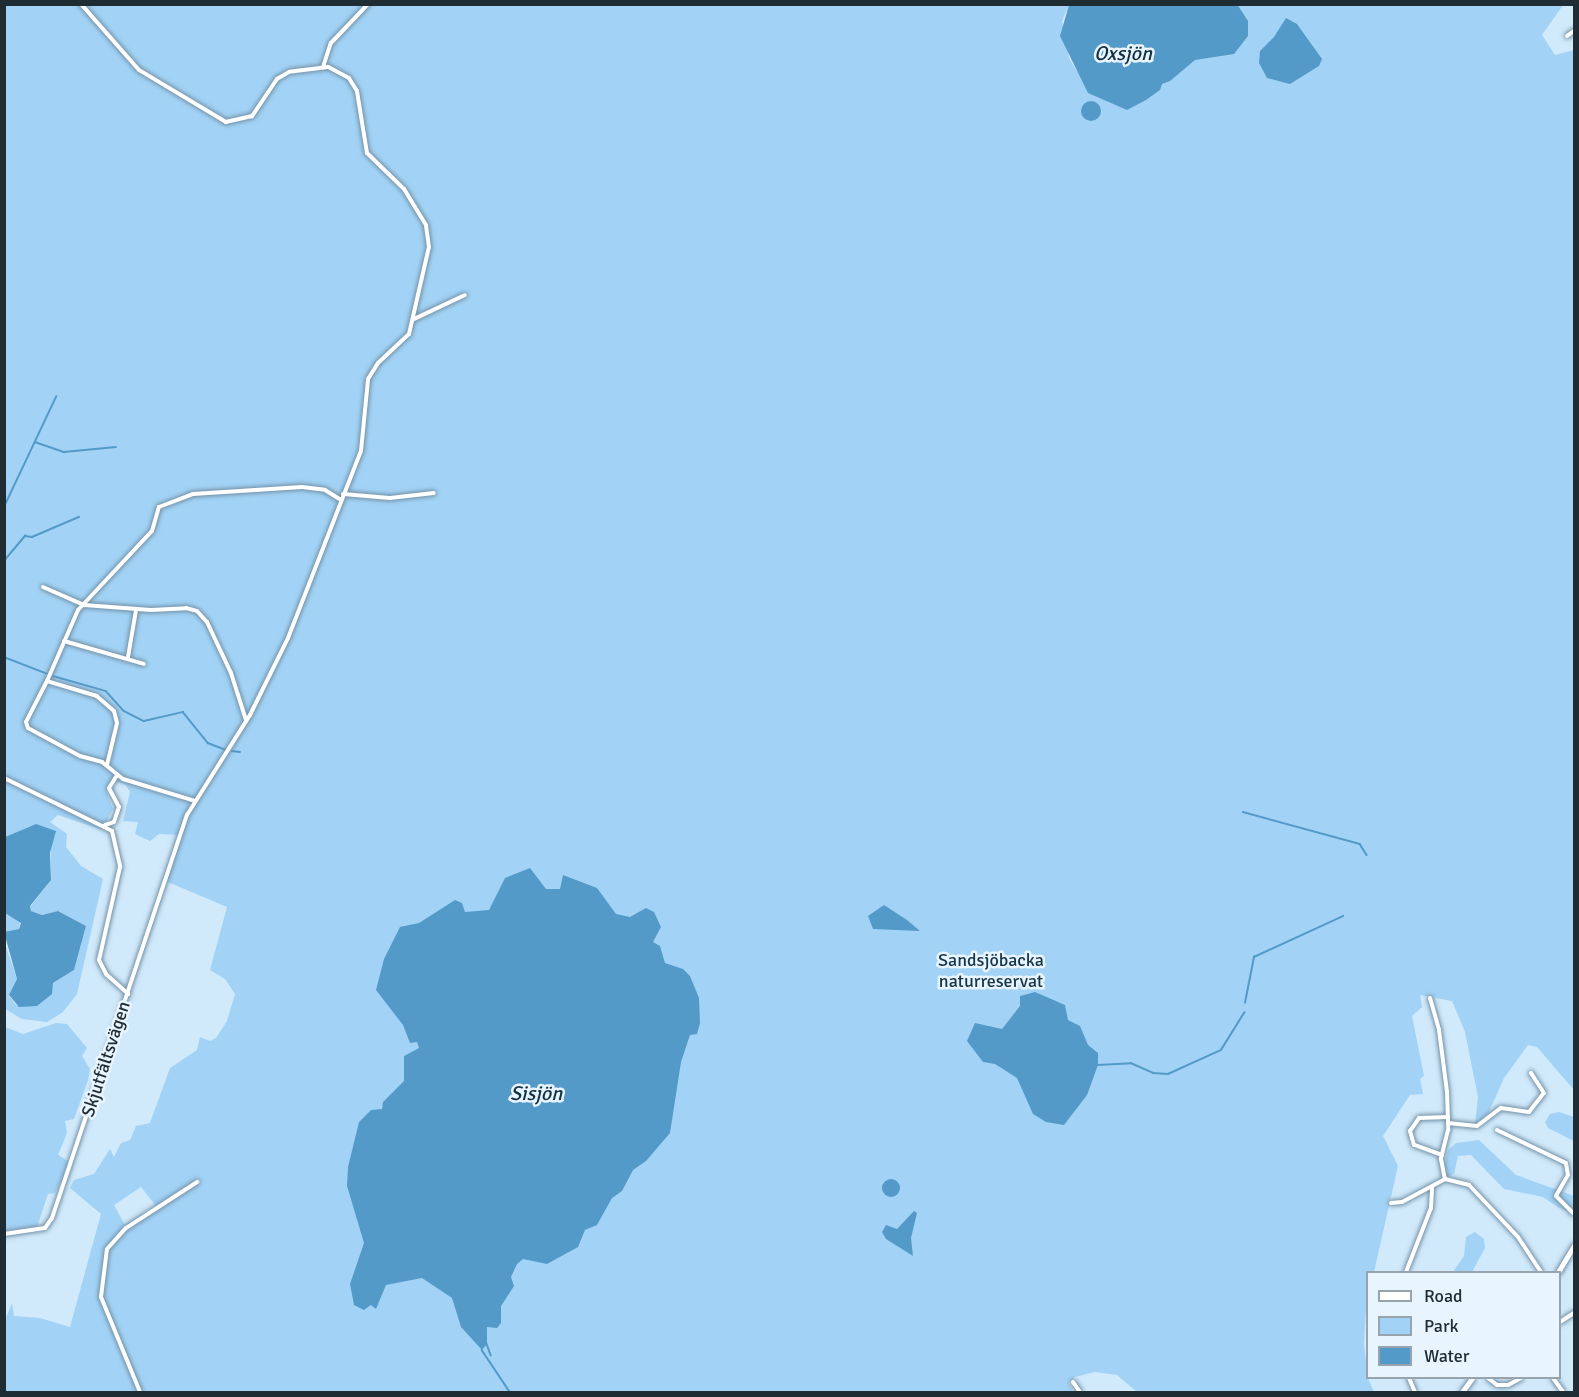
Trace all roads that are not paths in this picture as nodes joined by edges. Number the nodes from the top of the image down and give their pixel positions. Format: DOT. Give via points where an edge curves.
graph roads {
  1 [pos="81,4"];
  2 [pos="368,4"];
  3 [pos="1575,31"];
  4 [pos="1567,36"];
  5 [pos="323,67"];
  6 [pos="465,295"];
  7 [pos="414,320"];
  8 [pos="434,493"];
  9 [pos="343,494"];
  10 [pos="340,500"];
  11 [pos="43,587"];
  12 [pos="84,605"];
  13 [pos="136,610"];
  14 [pos="64,641"];
  15 [pos="128,657"];
  16 [pos="144,664"];
  17 [pos="47,681"];
  18 [pos="246,721"];
  19 [pos="107,765"];
  20 [pos="117,775"];
  21 [pos="4,778"];
  22 [pos="195,801"];
  23 [pos="105,825"];
  24 [pos="128,994"];
  25 [pos="1430,998"];
  26 [pos="1531,1073"];
  27 [pos="1448,1117"];
  28 [pos="1448,1123"];
  29 [pos="1497,1131"];
  30 [pos="1442,1155"];
  31 [pos="1445,1179"];
  32 [pos="197,1182"];
  33 [pos="1432,1187"];
  34 [pos="1391,1203"];
  35 [pos="1575,1215"];
  36 [pos="4,1234"];
  37 [pos="1575,1245"];
  38 [pos="1406,1271"];
  39 [pos="1540,1271"];
  40 [pos="1559,1271"];
  41 [pos="1575,1312"];
  42 [pos="1561,1321"];
  43 [pos="1471,1379"];
  44 [pos="1490,1379"];
  45 [pos="1518,1379"];
  46 [pos="1553,1379"];
  47 [pos="1073,1382"];
  48 [pos="140,1392"];
  49 [pos="1080,1392"];
  50 [pos="1462,1392"];
  51 [pos="1563,1392"];
  1 -- 5 [label="street" via="139,70 226,122 252,116 283,74"];
  2 -- 5 [label="street" via="331,43"];
  3 -- 4 [label="street"];
  5 -- 7 [label="street" via="343,74 354,85 367,153 404,189 426,225 429,247"];
  6 -- 7 [label="street"];
  7 -- 9 [label="street" via="406,339 378,363 368,379 363,400 363,442"];
  8 -- 9 [label="street" via="390,498"];
  9 -- 10 [label="street"];
  10 -- 12 [label="street" via="325,490 302,487 193,494 174,500 155,511 152,531"];
  10 -- 18 [label="street" via="288,638"];
  11 -- 12 [label="street"];
  12 -- 13 [label="street"];
  12 -- 14 [label="street"];
  13 -- 15 [label="street"];
  13 -- 18 [label="street" via="186,608 202,615 231,673"];
  14 -- 15 [label="street"];
  14 -- 17 [label="street"];
  15 -- 16 [label="street"];
  17 -- 19 [label="street" via="101,698 114,711 117,723"];
  17 -- 19 [label="street" via="26,722 28,728 80,756"];
  18 -- 22 [label="street"];
  19 -- 20 [label="street"];
  20 -- 22 [label="street"];
  20 -- 23 [label="street" via="109,788 119,807 114,822"];
  21 -- 23 [label="street"];
  22 -- 24 [label="street"];
  23 -- 24 [label="street, Skjutfältsvägen" via="116,838 120,859 99,960 106,974"];
  24 -- 36 [label="street, Skjutfältsvägen" via="50,1223 41,1229"];
  25 -- 27 [label="street" via="1441,1041"];
  26 -- 28 [label="street" via="1544,1093 1529,1112 1501,1108 1477,1126"];
  27 -- 28 [label="street"];
  27 -- 30 [label="street" via="1419,1118 1410,1131 1414,1145"];
  28 -- 30 [label="street"];
  29 -- 35 [label="street" via="1565,1162 1569,1173 1556,1196"];
  30 -- 31 [label="street"];
  31 -- 33 [label="street"];
  31 -- 39 [label="street" via="1462,1182 1481,1195 1518,1236"];
  32 -- 48 [label="street" via="109,1244 101,1297"];
  33 -- 34 [label="street" via="1402,1202"];
  33 -- 38 [label="street" via="1431,1208"];
  37 -- 40 [label="street"];
  41 -- 42 [label="street"];
  43 -- 50 [label="street"];
  44 -- 45 [label="street" via="1497,1385 1508,1385"];
  46 -- 51 [label="street"];
  47 -- 49 [label="street"];
}
